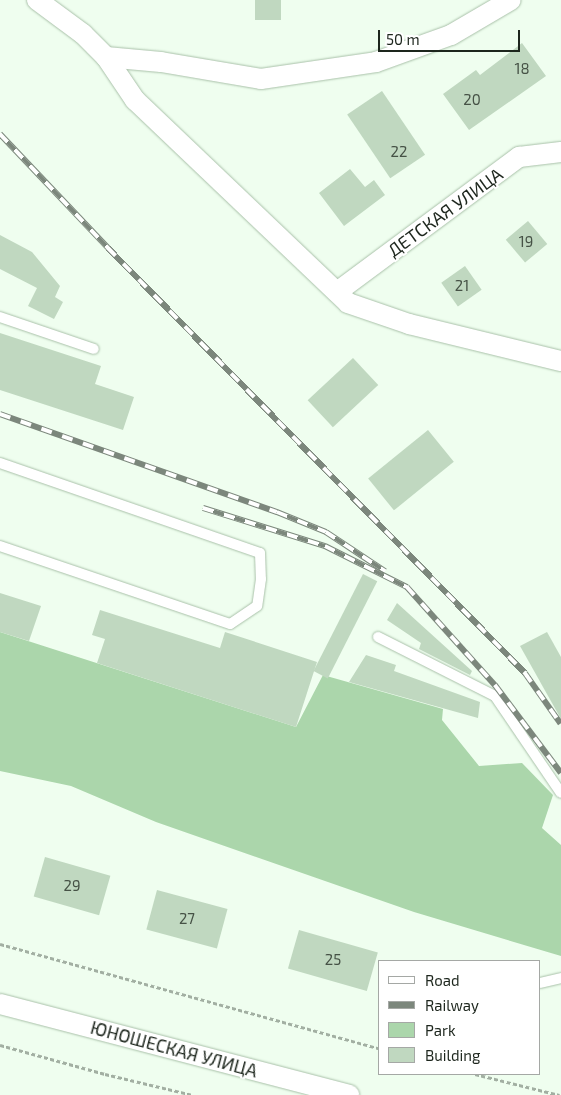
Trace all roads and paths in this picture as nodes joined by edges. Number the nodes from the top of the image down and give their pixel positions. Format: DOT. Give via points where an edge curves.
graph roads {
  1 [pos="37,0"];
  2 [pos="511,0"];
  3 [pos="106,57"];
  4 [pos="561,152"];
  5 [pos="337,292"];
  6 [pos="0,317"];
  7 [pos="94,349"];
  8 [pos="561,360"];
  9 [pos="0,463"];
  10 [pos="0,546"];
  11 [pos="378,637"];
  12 [pos="561,793"];
  13 [pos="0,944"];
  14 [pos="561,978"];
  15 [pos="541,982"];
  16 [pos="0,1004"];
  17 [pos="0,1045"];
  18 [pos="378,1049"];
  19 [pos="479,1075"];
  20 [pos="193,1095"];
  21 [pos="349,1095"];
  22 [pos="559,1095"];
  1 -- 3 [label="street" via="83,34"];
  2 -- 3 [label="street" via="451,35 376,62 319,72 261,79 161,62"];
  3 -- 5 [label="street" via="135,100"];
  4 -- 5 [label="street, ДЕТСКАЯ УЛИЦА" via="519,157"];
  5 -- 8 [label="street" via="348,302 409,324"];
  6 -- 7 [label="lane"];
  9 -- 10 [label="lane" via="260,553 257,606 230,624"];
  11 -- 12 [label="lane" via="495,696"];
  13 -- 18 [label="path"];
  14 -- 15 [label="lane"];
  16 -- 21 [label="street, ЮНОШЕСКАЯ УЛИЦА"];
  17 -- 20 [label="path"];
  19 -- 22 [label="path"];
}
